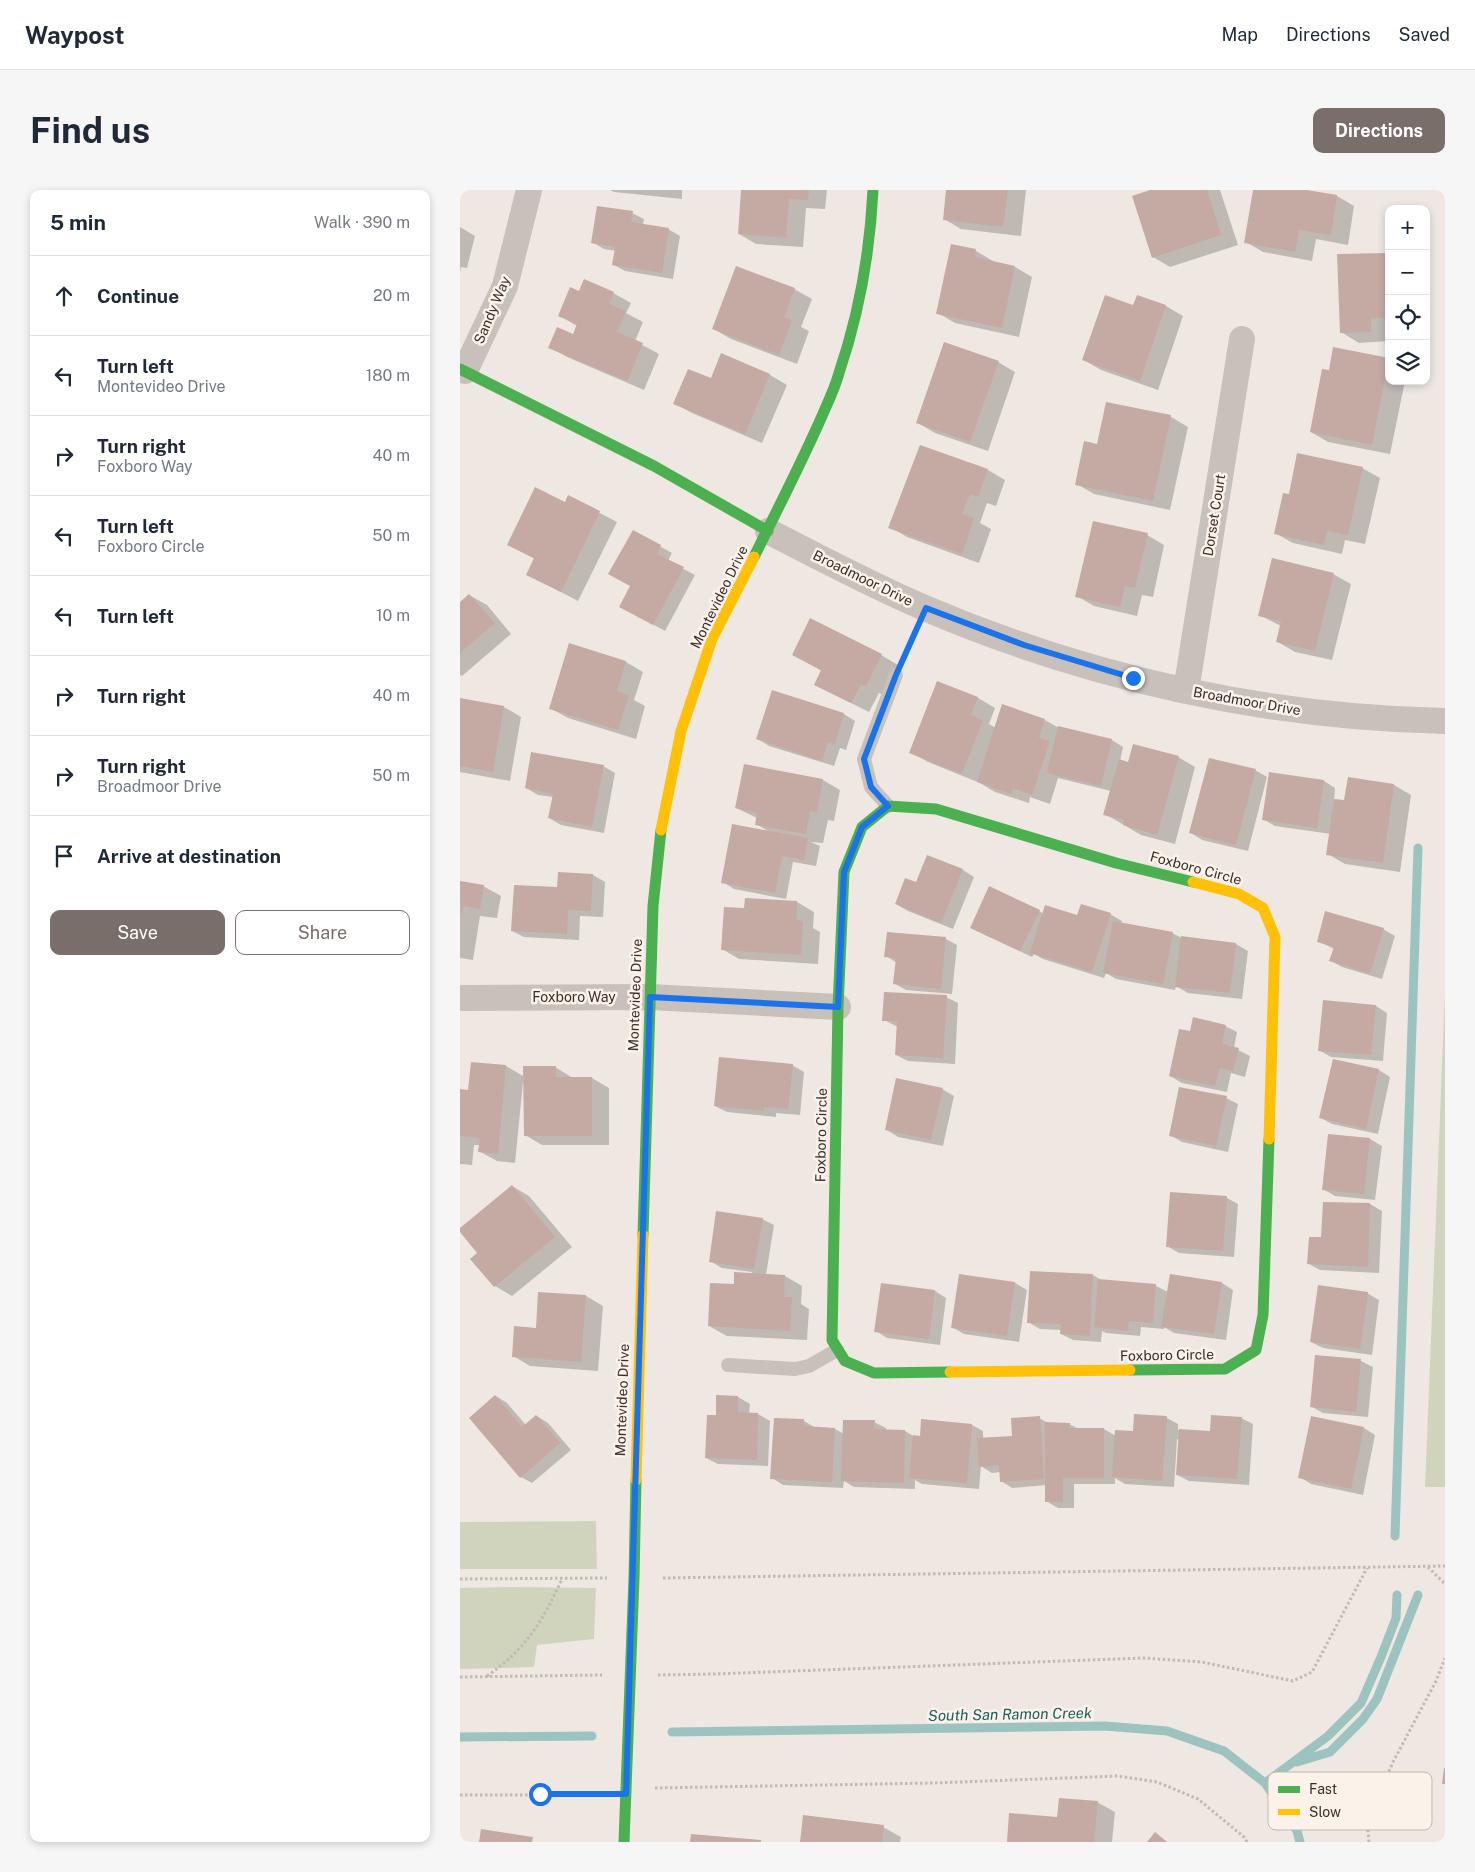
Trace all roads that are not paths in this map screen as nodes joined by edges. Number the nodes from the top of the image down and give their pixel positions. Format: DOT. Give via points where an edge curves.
graph roads {
  1 [pos="529,190"];
  2 [pos="873,190"];
  3 [pos="1242,339"];
  4 [pos="463,370"];
  5 [pos="768,531"];
  6 [pos="896,675"];
  7 [pos="1186,691"];
  8 [pos="1445,721"];
  9 [pos="888,806"];
  10 [pos="650,997"];
  11 [pos="460,998"];
  12 [pos="838,1007"];
  13 [pos="837,1350"];
  14 [pos="728,1365"];
  15 [pos="624,1842"];
  1 -- 4 [label="street, Sandy Way" via="505,286"];
  2 -- 5 [label="street, Montevideo Drive" via="865,270 855,321 839,375"];
  3 -- 7 [label="street, Dorset Court"];
  4 -- 5 [label="street, Broadmoor Drive" via="654,466"];
  5 -- 7 [label="street, Broadmoor Drive" via="926,608 1024,645"];
  5 -- 10 [label="street, Montevideo Drive" via="712,638 681,731 662,818 653,906"];
  6 -- 9 [label="lane" via="864,759 871,787"];
  7 -- 8 [label="street, Broadmoor Drive" via="1333,715"];
  9 -- 12 [label="street, Foxboro Circle" via="862,827 844,872"];
  9 -- 13 [label="street, Foxboro Circle" via="936,809 1116,863 1240,894 1263,908 1274,937 1263,1315 1256,1350 1225,1369 874,1373 845,1361"];
  10 -- 11 [label="street, Foxboro Way"];
  10 -- 12 [label="street, Foxboro Way"];
  10 -- 15 [label="street, Montevideo Drive"];
  12 -- 13 [label="street, Foxboro Circle" via="832,1340"];
  13 -- 14 [label="lane" via="796,1369"];
}
